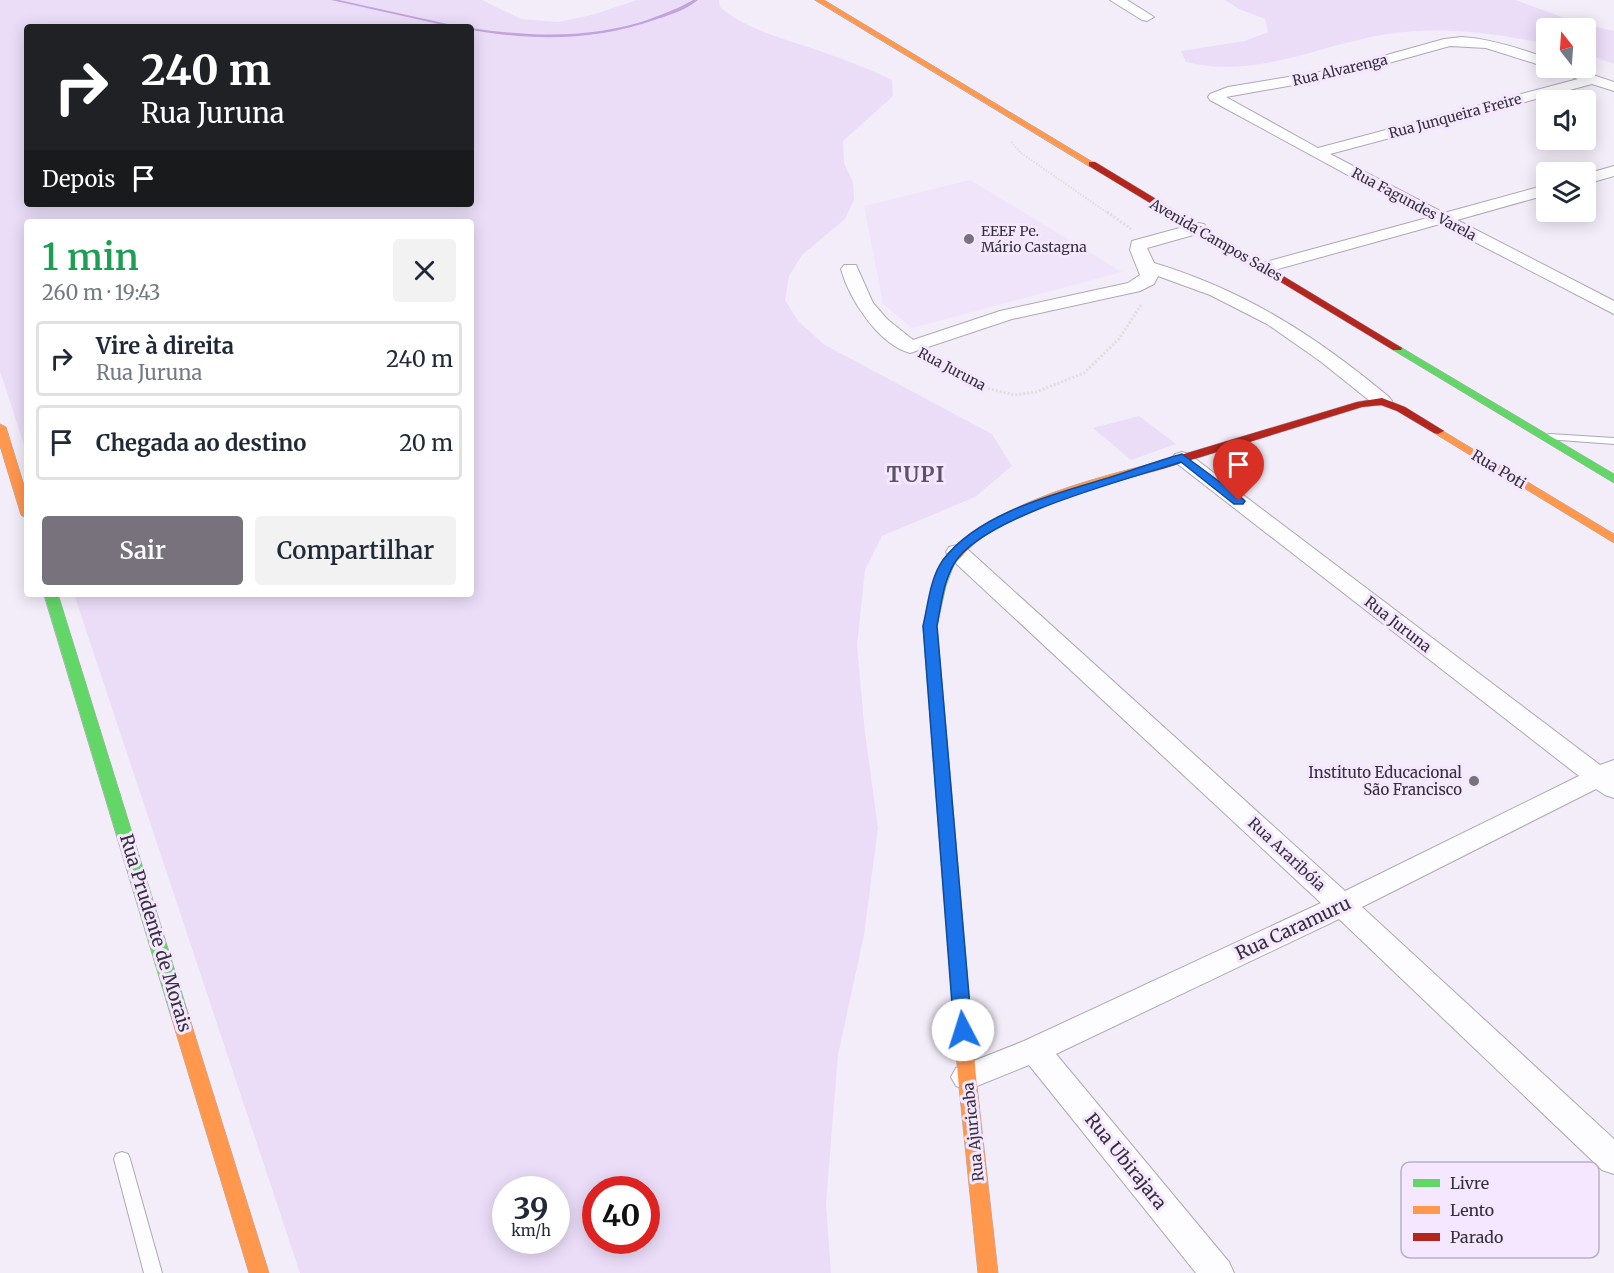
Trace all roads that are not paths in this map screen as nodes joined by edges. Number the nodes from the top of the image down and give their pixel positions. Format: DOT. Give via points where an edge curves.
graph roads {
  1 [pos="823,0"];
  2 [pos="1117,0"];
  3 [pos="1147,17"];
  4 [pos="1536,60"];
  5 [pos="1589,78"];
  6 [pos="1595,80"];
  7 [pos="1614,87"];
  8 [pos="1215,98"];
  9 [pos="1316,153"];
  10 [pos="1614,171"];
  11 [pos="1596,176"];
  12 [pos="1596,179"];
  13 [pos="1614,184"];
  14 [pos="1536,193"];
  15 [pos="1440,218"];
  16 [pos="1198,228"];
  17 [pos="1264,268"];
  18 [pos="850,269"];
  19 [pos="1149,274"];
  20 [pos="1614,308"];
  21 [pos="1382,401"];
  22 [pos="0,427"];
  23 [pos="1546,437"];
  24 [pos="1614,441"];
  25 [pos="1182,458"];
  26 [pos="1614,479"];
  27 [pos="24,505"];
  28 [pos="1614,539"];
  29 [pos="957,552"];
  30 [pos="52,597"];
  31 [pos="1608,778"];
  32 [pos="1342,905"];
  33 [pos="1035,1050"];
  34 [pos="967,1077"];
  35 [pos="122,1159"];
  36 [pos="1614,1160"];
  37 [pos="153,1273"];
  38 [pos="259,1273"];
  39 [pos="988,1273"];
  40 [pos="1216,1273"];
  1 -- 16 [label="street, Avenida Campos Sales"];
  2 -- 3 [label="street"];
  4 -- 8 [label="street, Rua Alvarenga" via="1466,41 1438,44 1338,73 1228,91"];
  5 -- 6 [label="street"];
  6 -- 7 [label="street"];
  6 -- 9 [label="street, Rua Junqueira Freire"];
  8 -- 9 [label="street, Rua Fagundes Varela"];
  9 -- 15 [label="street, Rua Fagundes Varela"];
  10 -- 11 [label="street"];
  12 -- 13 [label="street"];
  14 -- 15 [label="street"];
  15 -- 17 [label="street"];
  15 -- 20 [label="street, Rua Fagundes Varela"];
  16 -- 17 [label="street, Avenida Campos Sales"];
  16 -- 19 [label="street" via="1140,243 1137,248"];
  17 -- 23 [label="street, Avenida Campos Sales"];
  18 -- 19 [label="street, Rua Juruna" via="858,297 910,347 1007,315 1113,293"];
  19 -- 21 [label="street" via="1209,286 1263,313 1309,342"];
  21 -- 25 [label="street, Rua Ajuricaba"];
  21 -- 28 [label="street, Rua Poti"];
  22 -- 27 [label="street"];
  23 -- 24 [label="lane"];
  23 -- 26 [label="street, Avenida Campos Sales"];
  25 -- 29 [label="street, Rua Ajuricaba" via="1052,499 1006,518"];
  25 -- 31 [label="street, Rua Juruna"];
  29 -- 32 [label="street, Rua Araribóia"];
  29 -- 34 [label="street, Rua Ajuricaba" via="939,585 930,626"];
  30 -- 38 [label="street, Rua Prudente de Morais"];
  31 -- 32 [label="street, Rua Caramuru"];
  32 -- 33 [label="street, Rua Caramuru"];
  32 -- 36 [label="street, Rua Araribóia"];
  33 -- 34 [label="street, Rua Caramuru"];
  33 -- 40 [label="street, Rua Ubirajara"];
  34 -- 39 [label="street, Rua Ajuricaba"];
  35 -- 37 [label="lane"];
}
